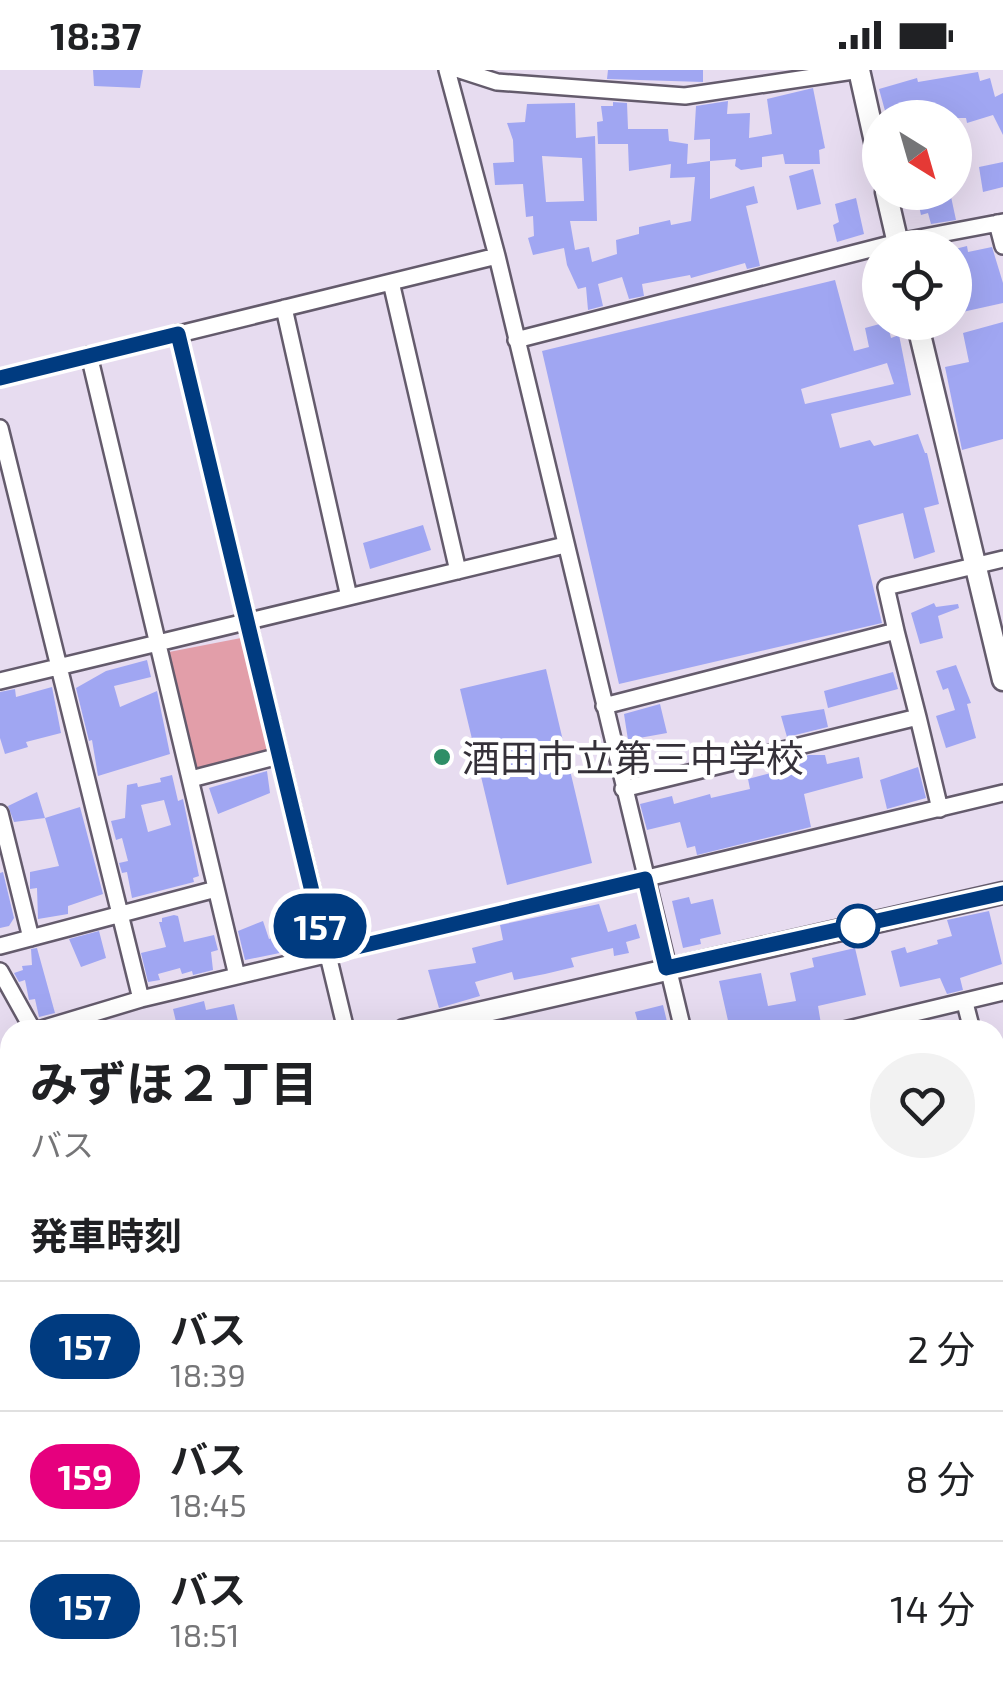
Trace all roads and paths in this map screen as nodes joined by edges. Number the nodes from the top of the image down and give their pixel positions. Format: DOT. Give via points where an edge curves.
graph roads {
  1 [pos="447,70"];
  2 [pos="460,70"];
  3 [pos="859,70"];
  4 [pos="866,100"];
  5 [pos="1000,222"];
  6 [pos="965,230"];
  7 [pos="1003,246"];
  8 [pos="862,254"];
  9 [pos="496,256"];
  10 [pos="392,282"];
  11 [pos="284,308"];
  12 [pos="178,334"];
  13 [pos="516,340"];
  14 [pos="921,340"];
  15 [pos="89,355"];
  16 [pos="0,378"];
  17 [pos="0,428"];
  18 [pos="565,545"];
  19 [pos="1003,559"];
  20 [pos="975,566"];
  21 [pos="458,571"];
  22 [pos="349,597"];
  23 [pos="247,622"];
  24 [pos="896,631"];
  25 [pos="158,643"];
  26 [pos="61,667"];
  27 [pos="1003,680"];
  28 [pos="0,682"];
  29 [pos="604,706"];
  30 [pos="918,717"];
  31 [pos="279,756"];
  32 [pos="190,779"];
  33 [pos="623,789"];
  34 [pos="1003,793"];
  35 [pos="940,809"];
  36 [pos="0,813"];
  37 [pos="645,879"];
  38 [pos="216,888"];
  39 [pos="1003,893"];
  40 [pos="121,914"];
  41 [pos="31,938"];
  42 [pos="0,946"];
  43 [pos="327,954"];
  44 [pos="666,968"];
  45 [pos="0,971"];
  46 [pos="237,976"];
  47 [pos="1003,992"];
  48 [pos="141,1000"];
  49 [pos="965,1003"];
  50 [pos="30,1020"];
  51 [pos="71,1020"];
  52 [pos="344,1020"];
  53 [pos="446,1020"];
  54 [pos="680,1020"];
  55 [pos="900,1020"];
  56 [pos="969,1020"];
  1 -- 9 [label="street"];
  2 -- 3 [label="street" via="497,82 685,96"];
  3 -- 4 [label="street"];
  5 -- 6 [label="street"];
  5 -- 7 [label="street"];
  8 -- 13 [label="street"];
  9 -- 10 [label="street"];
  9 -- 13 [label="street"];
  10 -- 11 [label="street"];
  10 -- 21 [label="street"];
  11 -- 12 [label="street"];
  11 -- 22 [label="street"];
  12 -- 15 [label="street"];
  12 -- 23 [label="street"];
  13 -- 18 [label="street"];
  14 -- 20 [label="street"];
  15 -- 16 [label="street"];
  15 -- 25 [label="street"];
  17 -- 26 [label="street"];
  18 -- 21 [label="street"];
  18 -- 29 [label="street"];
  19 -- 20 [label="street"];
  20 -- 24 [label="street" via="886,587"];
  20 -- 27 [label="street"];
  21 -- 22 [label="street"];
  22 -- 23 [label="street"];
  23 -- 25 [label="street"];
  23 -- 31 [label="street"];
  24 -- 29 [label="street"];
  24 -- 30 [label="street"];
  25 -- 26 [label="street"];
  25 -- 32 [label="street"];
  26 -- 28 [label="street"];
  26 -- 40 [label="street"];
  29 -- 33 [label="street"];
  30 -- 33 [label="street"];
  30 -- 35 [label="street"];
  31 -- 32 [label="street"];
  31 -- 43 [label="street"];
  32 -- 38 [label="street"];
  33 -- 37 [label="street"];
  34 -- 35 [label="street"];
  35 -- 37 [label="street"];
  36 -- 41 [label="street"];
  37 -- 43 [label="street"];
  37 -- 44 [label="street"];
  38 -- 40 [label="street"];
  38 -- 46 [label="street"];
  39 -- 44 [label="street"];
  40 -- 41 [label="street"];
  40 -- 48 [label="street"];
  41 -- 42 [label="street"];
  43 -- 46 [label="street"];
  43 -- 52 [label="street"];
  44 -- 53 [label="street"];
  44 -- 54 [label="street"];
  45 -- 50 [label="street"];
  46 -- 48 [label="street"];
  47 -- 49 [label="street"];
  48 -- 51 [label="street"];
  49 -- 55 [label="street"];
  49 -- 56 [label="street"];
}
